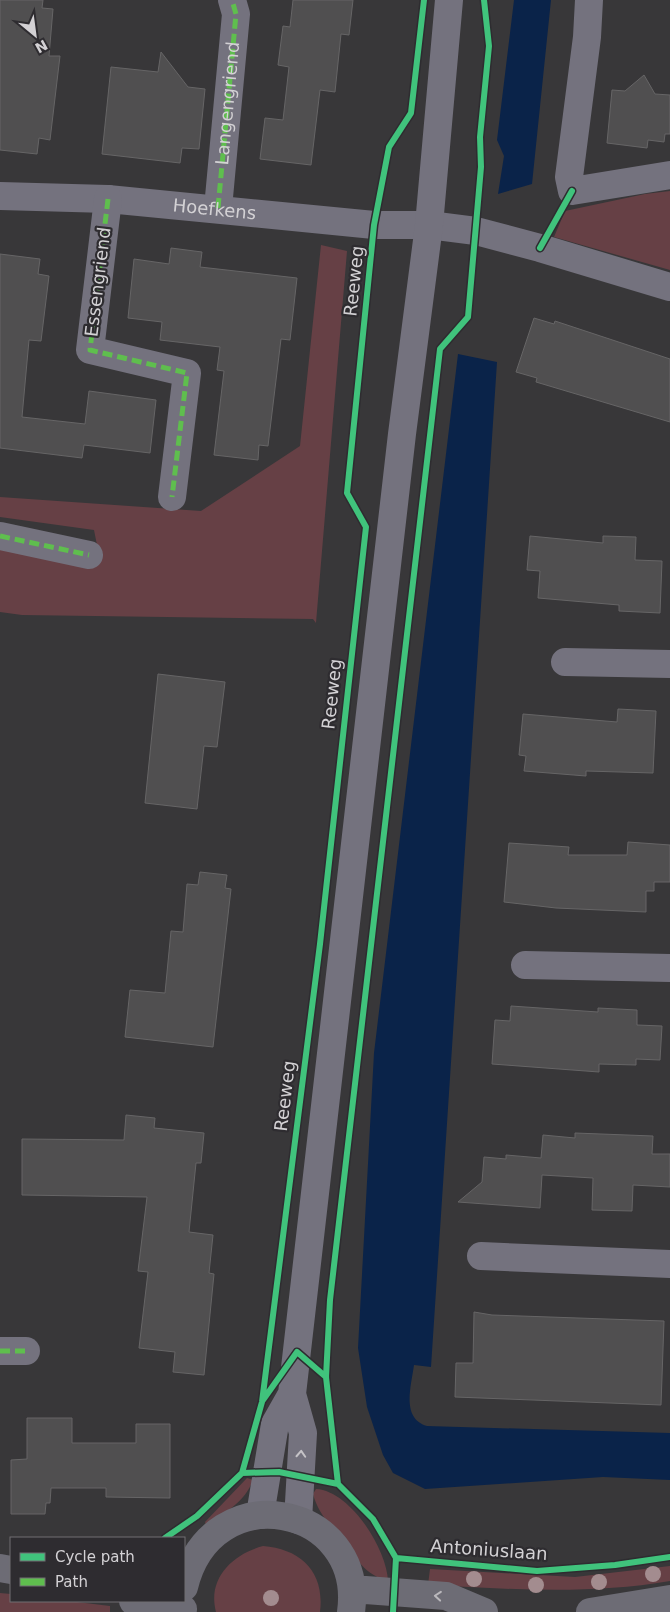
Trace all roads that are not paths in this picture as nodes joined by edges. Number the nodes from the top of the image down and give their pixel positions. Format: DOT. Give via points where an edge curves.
graph roads {
  1 [pos="232,0"];
  2 [pos="449,0"];
  3 [pos="589,0"];
  4 [pos="670,175"];
  5 [pos="0,196"];
  6 [pos="108,199"];
  7 [pos="218,208"];
  8 [pos="429,225"];
  9 [pos="670,287"];
  10 [pos="172,497"];
  11 [pos="0,536"];
  12 [pos="88,555"];
  13 [pos="565,662"];
  14 [pos="670,664"];
  15 [pos="524,965"];
  16 [pos="670,968"];
  17 [pos="481,1256"];
  18 [pos="670,1264"];
  19 [pos="292,1394"];
  20 [pos="260,1515"];
  21 [pos="298,1520"];
  22 [pos="185,1589"];
  23 [pos="670,1599"];
  24 [pos="352,1600"];
  25 [pos="484,1612"];
  26 [pos="590,1612"];
  1 -- 7 [label="street, Langengriend" via="236,14"];
  2 -- 8 [label="street"];
  3 -- 4 [label="street" via="569,177 572,191"];
  5 -- 6 [label="street, Hoefkens"];
  6 -- 7 [label="street, Hoefkens"];
  6 -- 10 [label="street, Essengriend" via="90,350 187,373"];
  7 -- 8 [label="street, Hoefkens" via="374,225"];
  8 -- 9 [label="street, Hoefkens" via="494,236"];
  8 -- 19 [label="street"];
  11 -- 12 [label="street"];
  13 -- 14 [label="street"];
  15 -- 16 [label="street"];
  17 -- 18 [label="street"];
  19 -- 20 [label="street" via="274,1424"];
  21 -- 19 [label="street, one-way" via="302,1433"];
  20 -- 21 [label="main road" via="280,1515"];
  20 -- 22 [label="main road" via="224,1526 209,1538 196,1553"];
  21 -- 24 [label="main road" via="329,1540 340,1554 348,1570"];
  23 -- 26 [label="main road"];
  25 -- 24 [label="main road, one-way" via="446,1596"];
}
